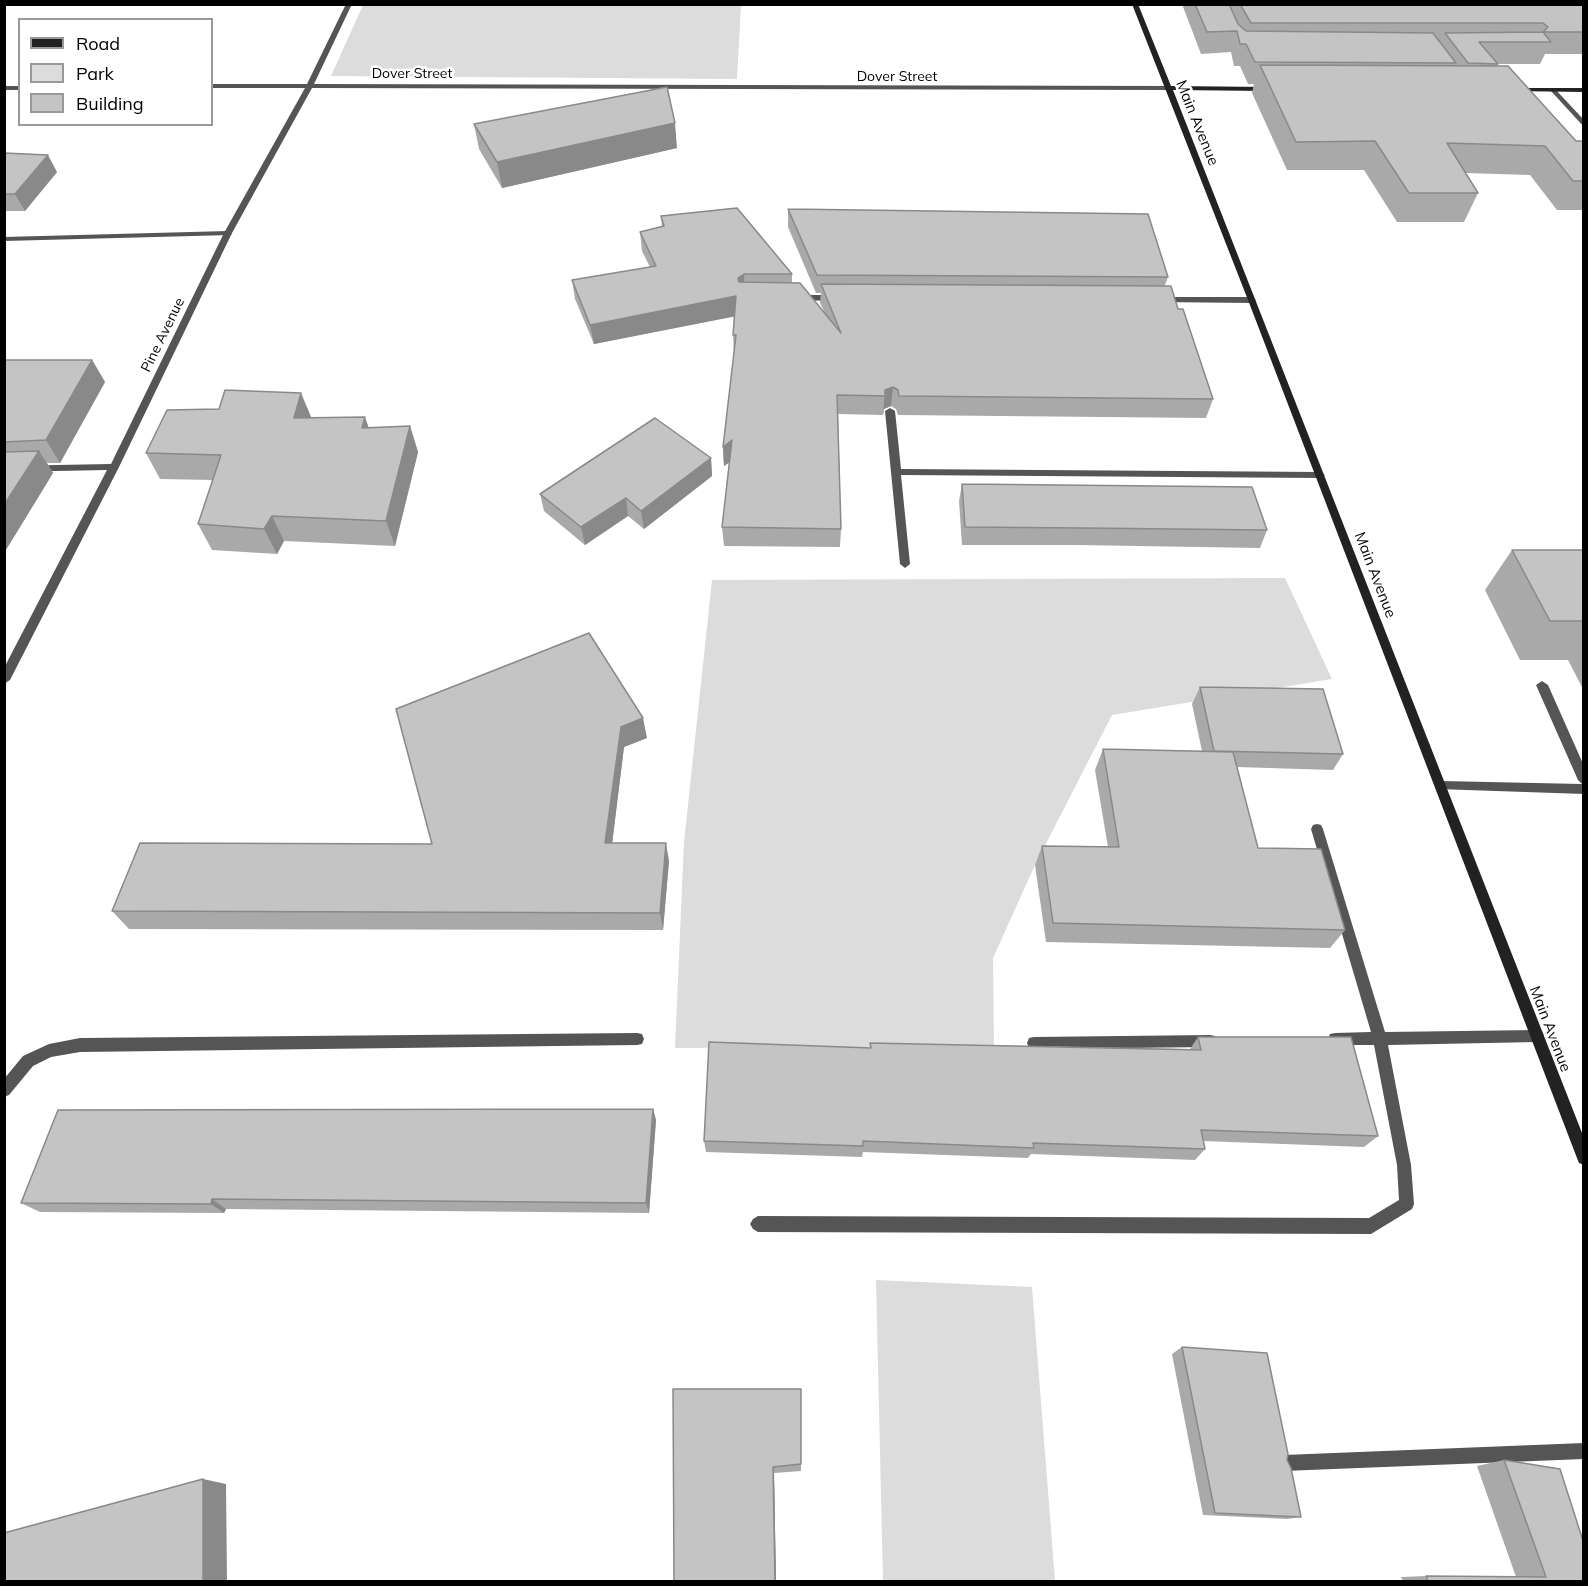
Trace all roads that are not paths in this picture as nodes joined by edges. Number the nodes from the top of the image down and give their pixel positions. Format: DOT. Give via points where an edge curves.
graph roads {
  1 [pos="349,4"];
  2 [pos="1135,4"];
  3 [pos="310,85"];
  4 [pos="213,86"];
  5 [pos="1167,88"];
  6 [pos="1280,89"];
  7 [pos="1499,90"];
  8 [pos="1553,90"];
  9 [pos="1584,90"];
  10 [pos="1584,125"];
  11 [pos="228,233"];
  12 [pos="4,239"];
  13 [pos="792,298"];
  14 [pos="851,298"];
  15 [pos="1146,300"];
  16 [pos="1252,300"];
  17 [pos="890,411"];
  18 [pos="114,467"];
  19 [pos="4,469"];
  20 [pos="898,472"];
  21 [pos="1320,475"];
  22 [pos="905,564"];
  23 [pos="4,680"];
  24 [pos="1542,685"];
  25 [pos="1584,780"];
  26 [pos="1441,786"];
  27 [pos="1584,789"];
  28 [pos="1317,829"];
  29 [pos="1537,1036"];
  30 [pos="1380,1038"];
  31 [pos="637,1039"];
  32 [pos="1320,1039"];
  33 [pos="1225,1041"];
  34 [pos="1034,1043"];
  35 [pos="4,1090"];
  36 [pos="1584,1158"];
  37 [pos="758,1224"];
  38 [pos="1584,1451"];
  39 [pos="1284,1463"];
  1 -- 3 [label="street, Pine Avenue"];
  2 -- 5 [label="street, Main Avenue"];
  3 -- 4 [label="street, Dover Street"];
  3 -- 5 [label="street, Dover Street"];
  3 -- 11 [label="street, Pine Avenue"];
  5 -- 6 [label="street, Dover Street"];
  5 -- 16 [label="street, Main Avenue"];
  7 -- 8 [label="street"];
  8 -- 9 [label="street"];
  8 -- 10 [label="street"];
  11 -- 12 [label="street"];
  11 -- 18 [label="street, Pine Avenue"];
  13 -- 14 [label="street"];
  15 -- 16 [label="street"];
  16 -- 21 [label="street, Main Avenue"];
  17 -- 20 [label="street"];
  18 -- 19 [label="street"];
  18 -- 23 [label="street, Pine Avenue"];
  20 -- 21 [label="street"];
  20 -- 22 [label="street"];
  21 -- 26 [label="street, Main Avenue"];
  24 -- 25 [label="street"];
  26 -- 27 [label="street"];
  26 -- 29 [label="street, Main Avenue"];
  28 -- 30 [label="street"];
  29 -- 30 [label="street"];
  29 -- 36 [label="street, Main Avenue"];
  30 -- 32 [label="street"];
  30 -- 37 [label="street" via="1404,1165 1407,1204 1371,1226"];
  31 -- 35 [label="street" via="80,1045 49,1051 28,1061"];
  33 -- 34 [label="street"];
  38 -- 39 [label="street"];
}
